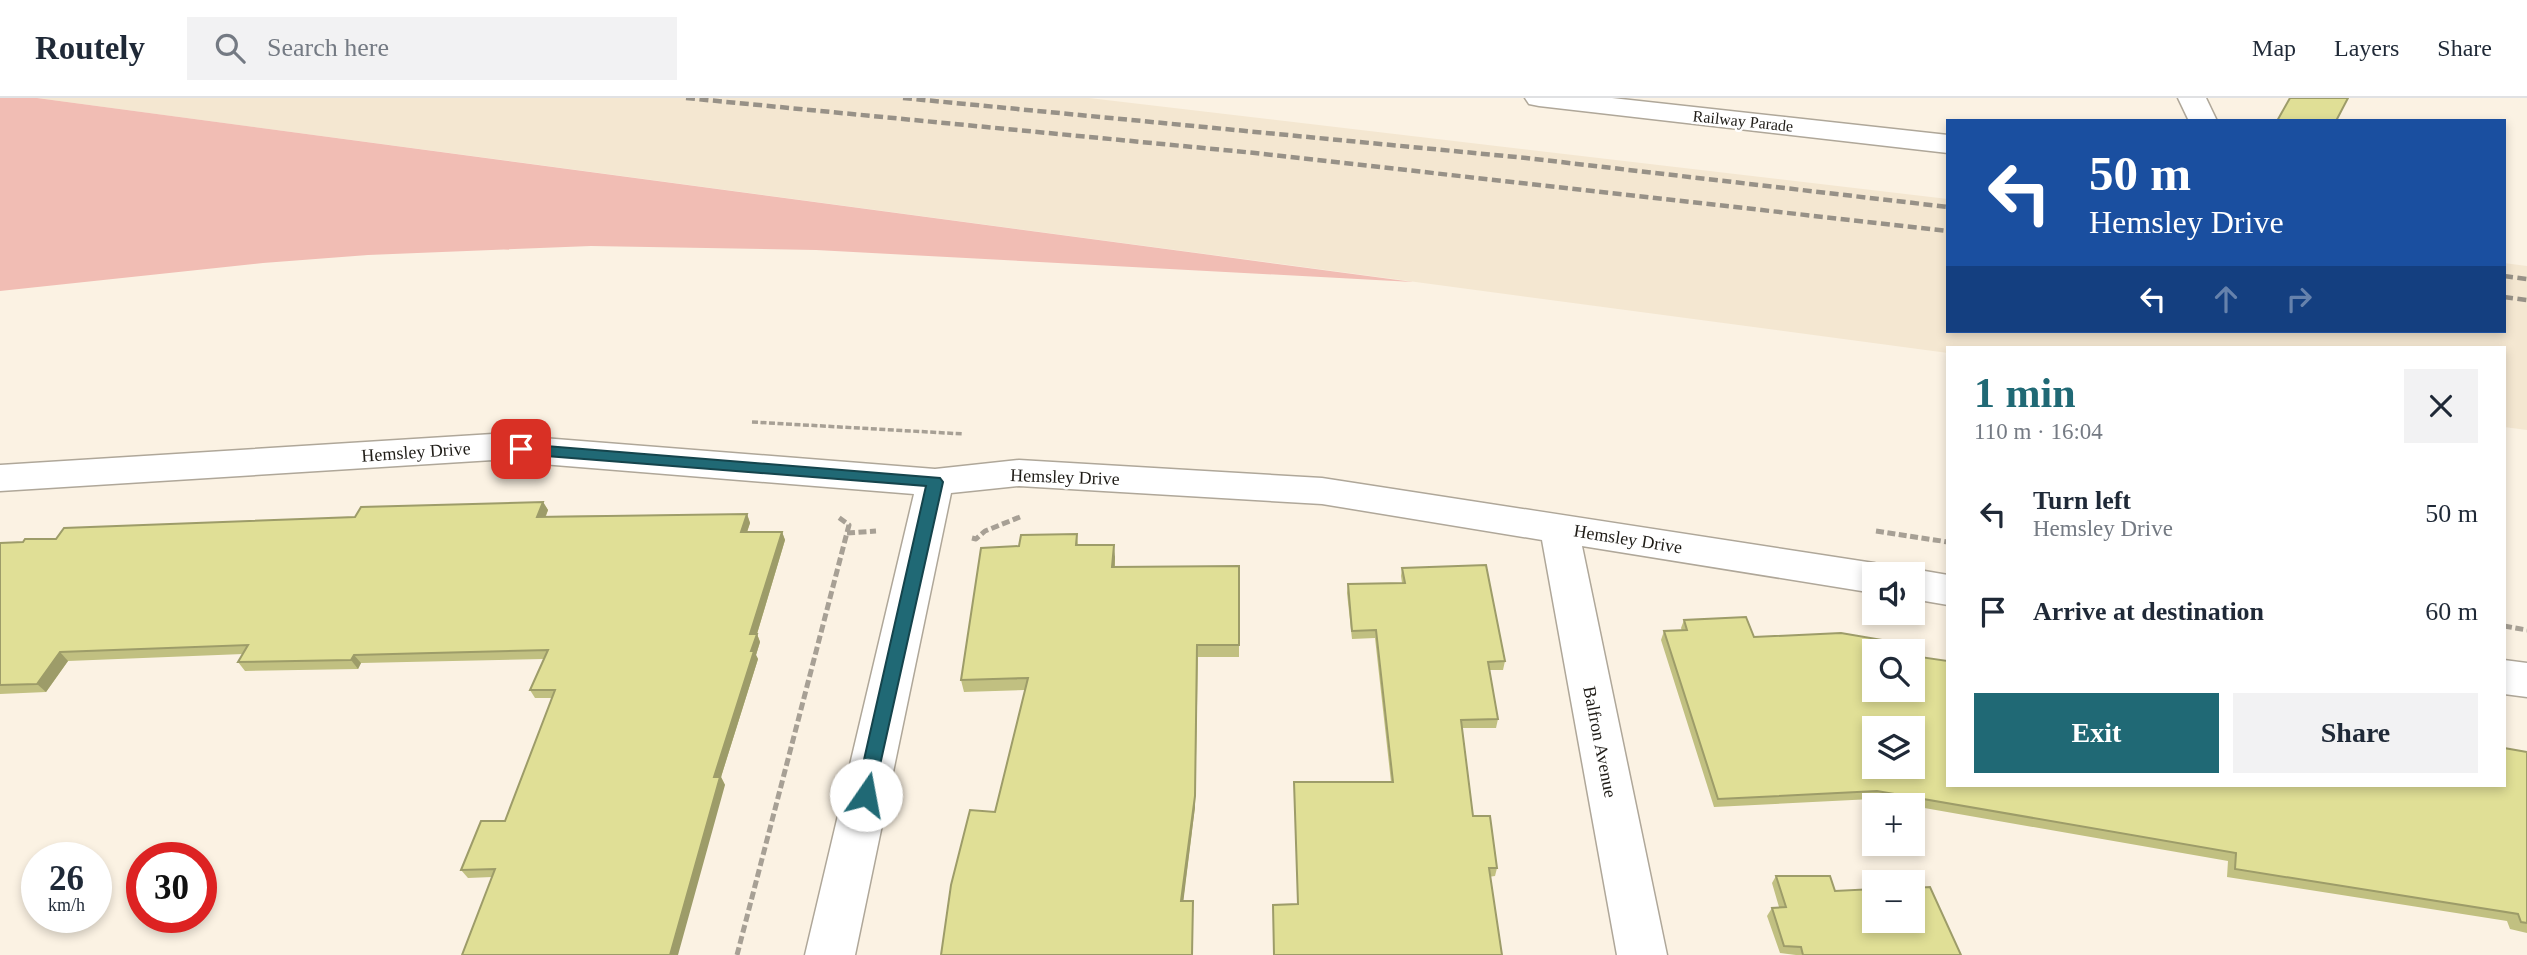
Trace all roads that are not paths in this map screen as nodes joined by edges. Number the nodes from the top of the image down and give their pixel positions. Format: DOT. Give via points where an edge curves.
graph roads {
  1 [pos="1539,98"];
  2 [pos="2192,98"];
  3 [pos="1570,100"];
  4 [pos="2202,119"];
  5 [pos="1946,144"];
  6 [pos="0,478"];
  7 [pos="935,482"];
  8 [pos="1559,528"];
  9 [pos="1862,576"];
  10 [pos="1925,586"];
  11 [pos="1946,590"];
  12 [pos="2506,677"];
  13 [pos="2527,680"];
  14 [pos="830,955"];
  15 [pos="1642,955"];
  1 -- 3 [label="street, Railway Parade"];
  2 -- 4 [label="street"];
  3 -- 5 [label="street, Railway Parade"];
  6 -- 7 [label="street, Hemsley Drive" via="493,447"];
  7 -- 8 [label="street, Hemsley Drive" via="1019,473 1322,491"];
  7 -- 14 [label="street"];
  8 -- 9 [label="street, Hemsley Drive"];
  8 -- 15 [label="street, Balfron Avenue"];
  10 -- 11 [label="street"];
  12 -- 13 [label="street"];
}
